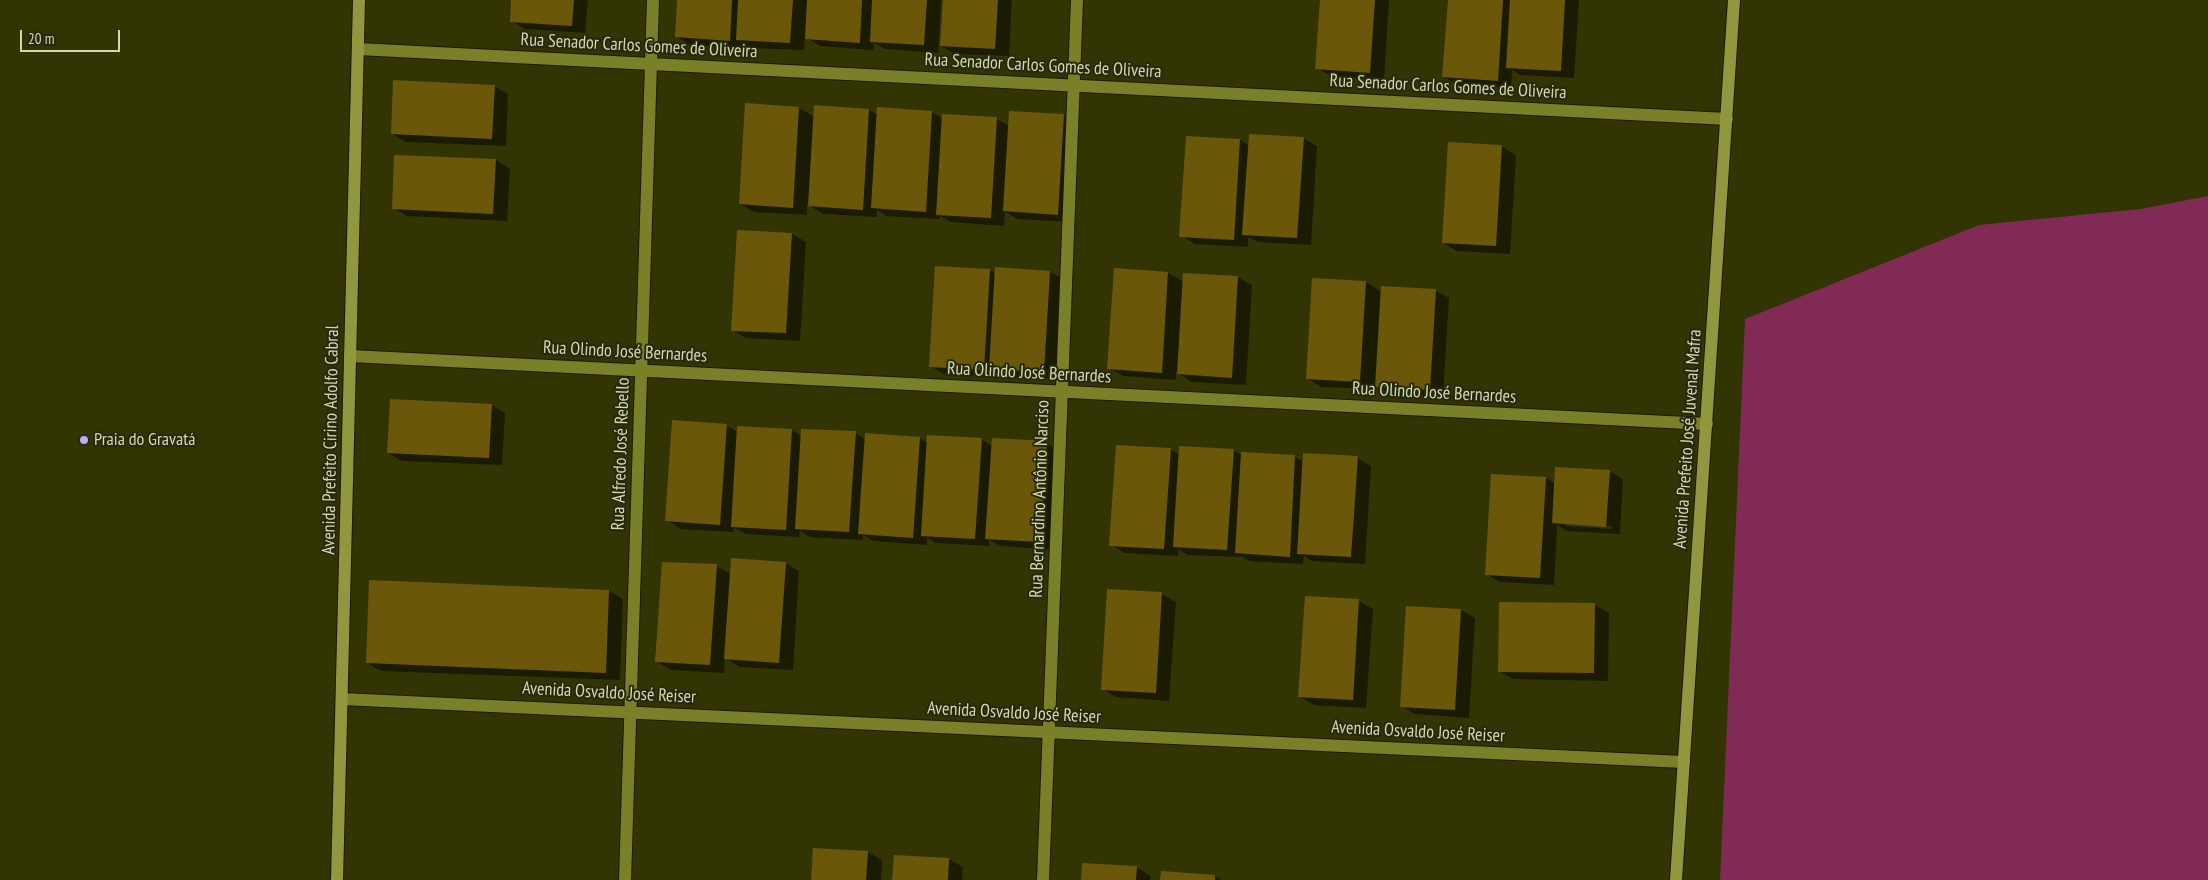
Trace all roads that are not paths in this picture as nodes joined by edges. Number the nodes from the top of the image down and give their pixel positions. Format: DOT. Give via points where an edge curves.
graph roads {
  1 [pos="359,0"];
  2 [pos="653,0"];
  3 [pos="1077,0"];
  4 [pos="1734,0"];
  5 [pos="358,49"];
  6 [pos="651,64"];
  7 [pos="1074,85"];
  8 [pos="1726,119"];
  9 [pos="350,356"];
  10 [pos="641,371"];
  11 [pos="1062,391"];
  12 [pos="1707,424"];
  13 [pos="342,698"];
  14 [pos="631,712"];
  15 [pos="1048,732"];
  16 [pos="1684,762"];
  17 [pos="337,880"];
  18 [pos="625,880"];
  19 [pos="1042,880"];
  20 [pos="1676,880"];
  1 -- 5 [label="main road, Avenida Prefeito Cirino Adolfo Cabral"];
  2 -- 6 [label="street, Rua Alfredo José Rebello"];
  3 -- 7 [label="street, Rua Bernardino Antônio Narciso"];
  4 -- 8 [label="main road, Avenida Prefeito José Juvenal Mafra"];
  5 -- 6 [label="street, Rua Senador Carlos Gomes de Oliveira"];
  5 -- 9 [label="main road, Avenida Prefeito Cirino Adolfo Cabral"];
  6 -- 7 [label="street, Rua Senador Carlos Gomes de Oliveira"];
  6 -- 10 [label="street, Rua Alfredo José Rebello"];
  7 -- 8 [label="street, Rua Senador Carlos Gomes de Oliveira"];
  7 -- 11 [label="street, Rua Bernardino Antônio Narciso"];
  8 -- 12 [label="main road, Avenida Prefeito José Juvenal Mafra"];
  9 -- 10 [label="street, Rua Olindo José Bernardes"];
  9 -- 13 [label="main road, Avenida Prefeito Cirino Adolfo Cabral"];
  10 -- 11 [label="street, Rua Olindo José Bernardes"];
  10 -- 14 [label="street, Rua Alfredo José Rebello"];
  11 -- 12 [label="street, Rua Olindo José Bernardes"];
  11 -- 15 [label="street, Rua Bernardino Antônio Narciso"];
  12 -- 16 [label="main road, Avenida Prefeito José Juvenal Mafra"];
  13 -- 14 [label="street, Avenida Osvaldo José Reiser"];
  13 -- 17 [label="main road, Avenida Prefeito Cirino Adolfo Cabral"];
  14 -- 15 [label="street, Avenida Osvaldo José Reiser"];
  14 -- 18 [label="street, Rua Alfredo José Rebello"];
  15 -- 16 [label="street, Avenida Osvaldo José Reiser"];
  15 -- 19 [label="street, Rua Bernardino Antônio Narciso"];
  16 -- 20 [label="main road, Avenida Prefeito José Juvenal Mafra"];
}
